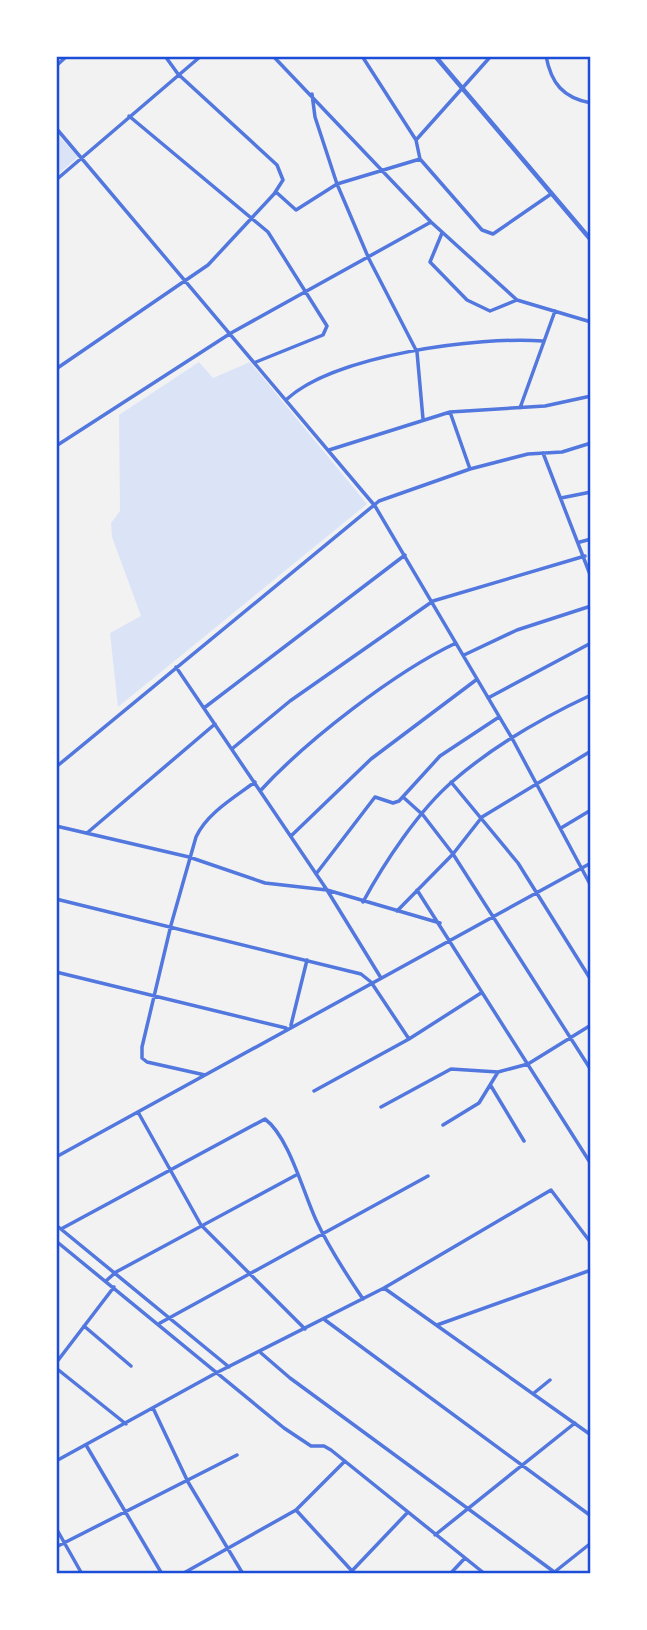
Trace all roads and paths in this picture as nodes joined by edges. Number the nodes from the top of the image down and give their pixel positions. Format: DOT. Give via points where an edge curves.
graph roads {
  1 [pos="67,56"];
  2 [pos="164,56"];
  3 [pos="201,56"];
  4 [pos="273,56"];
  5 [pos="362,56"];
  6 [pos="435,56"];
  7 [pos="491,56"];
  8 [pos="546,56"];
  9 [pos="56,66"];
  10 [pos="177,74"];
  11 [pos="461,88"];
  12 [pos="312,94"];
  13 [pos="591,103"];
  14 [pos="129,116"];
  15 [pos="56,128"];
  16 [pos="416,140"];
  17 [pos="83,157"];
  18 [pos="420,159"];
  19 [pos="383,172"];
  20 [pos="56,180"];
  21 [pos="337,184"];
  22 [pos="276,192"];
  23 [pos="551,194"];
  24 [pos="251,218"];
  25 [pos="431,222"];
  26 [pos="442,233"];
  27 [pos="590,240"];
  28 [pos="591,253"];
  29 [pos="369,259"];
  30 [pos="187,281"];
  31 [pos="305,291"];
  32 [pos="517,300"];
  33 [pos="555,311"];
  34 [pos="591,322"];
  35 [pos="231,333"];
  36 [pos="543,341"];
  37 [pos="417,352"];
  38 [pos="256,362"];
  39 [pos="56,369"];
  40 [pos="591,396"];
  41 [pos="287,399"];
  42 [pos="520,408"];
  43 [pos="450,412"];
  44 [pos="423,419"];
  45 [pos="591,443"];
  46 [pos="56,446"];
  47 [pos="329,450"];
  48 [pos="543,453"];
  49 [pos="470,469"];
  50 [pos="591,492"];
  51 [pos="561,498"];
  52 [pos="375,506"];
  53 [pos="591,539"];
  54 [pos="580,542"];
  55 [pos="405,555"];
  56 [pos="584,556"];
  57 [pos="591,577"];
  58 [pos="433,601"];
  59 [pos="591,606"];
  60 [pos="456,643"];
  61 [pos="591,643"];
  62 [pos="464,655"];
  63 [pos="176,667"];
  64 [pos="476,680"];
  65 [pos="591,695"];
  66 [pos="488,698"];
  67 [pos="204,708"];
  68 [pos="499,717"];
  69 [pos="215,724"];
  70 [pos="513,740"];
  71 [pos="233,748"];
  72 [pos="591,751"];
  73 [pos="56,767"];
  74 [pos="255,782"];
  75 [pos="451,782"];
  76 [pos="537,783"];
  77 [pos="261,790"];
  78 [pos="403,797"];
  79 [pos="591,810"];
  80 [pos="424,815"];
  81 [pos="482,817"];
  82 [pos="56,826"];
  83 [pos="561,828"];
  84 [pos="87,833"];
  85 [pos="291,836"];
  86 [pos="453,854"];
  87 [pos="189,857"];
  88 [pos="591,863"];
  89 [pos="580,869"];
  90 [pos="316,874"];
  91 [pos="591,886"];
  92 [pos="327,890"];
  93 [pos="417,890"];
  94 [pos="537,894"];
  95 [pos="56,899"];
  96 [pos="363,902"];
  97 [pos="397,911"];
  98 [pos="495,918"];
  99 [pos="440,923"];
  100 [pos="171,925"];
  101 [pos="450,942"];
  102 [pos="307,960"];
  103 [pos="56,972"];
  104 [pos="381,978"];
  105 [pos="591,980"];
  106 [pos="372,982"];
  107 [pos="481,993"];
  108 [pos="153,995"];
  109 [pos="591,1025"];
  110 [pos="289,1026"];
  111 [pos="571,1038"];
  112 [pos="409,1039"];
  113 [pos="528,1064"];
  114 [pos="591,1070"];
  115 [pos="498,1072"];
  116 [pos="207,1075"];
  117 [pos="491,1086"];
  118 [pos="314,1091"];
  119 [pos="381,1107"];
  120 [pos="138,1112"];
  121 [pos="443,1125"];
  122 [pos="524,1141"];
  123 [pos="56,1157"];
  124 [pos="591,1164"];
  125 [pos="170,1170"];
  126 [pos="298,1174"];
  127 [pos="428,1176"];
  128 [pos="56,1225"];
  129 [pos="201,1225"];
  130 [pos="61,1229"];
  131 [pos="323,1234"];
  132 [pos="56,1241"];
  133 [pos="591,1243"];
  134 [pos="591,1270"];
  135 [pos="116,1272"];
  136 [pos="248,1274"];
  137 [pos="107,1281"];
  138 [pos="114,1287"];
  139 [pos="384,1288"];
  140 [pos="364,1299"];
  141 [pos="172,1318"];
  142 [pos="324,1320"];
  143 [pos="159,1323"];
  144 [pos="437,1325"];
  145 [pos="84,1326"];
  146 [pos="305,1329"];
  147 [pos="261,1353"];
  148 [pos="56,1363"];
  149 [pos="131,1366"];
  150 [pos="229,1367"];
  151 [pos="56,1368"];
  152 [pos="216,1373"];
  153 [pos="550,1380"];
  154 [pos="534,1393"];
  155 [pos="153,1408"];
  156 [pos="575,1423"];
  157 [pos="126,1424"];
  158 [pos="591,1436"];
  159 [pos="86,1445"];
  160 [pos="237,1455"];
  161 [pos="56,1461"];
  162 [pos="345,1461"];
  163 [pos="521,1465"];
  164 [pos="188,1482"];
  165 [pos="467,1508"];
  166 [pos="296,1510"];
  167 [pos="409,1512"];
  168 [pos="127,1514"];
  169 [pos="591,1517"];
  170 [pos="56,1528"];
  171 [pos="435,1535"];
  172 [pos="64,1543"];
  173 [pos="591,1543"];
  174 [pos="56,1548"];
  175 [pos="229,1550"];
  176 [pos="466,1558"];
  177 [pos="350,1572"];
  178 [pos="555,1573"];
  179 [pos="82,1574"];
  180 [pos="162,1574"];
  181 [pos="182,1574"];
  182 [pos="243,1574"];
  183 [pos="450,1574"];
  184 [pos="485,1574"];
  1 -- 9 [label="street"];
  2 -- 10 [label="street"];
  3 -- 10 [label="street"];
  4 -- 12 [label="street"];
  5 -- 16 [label="street"];
  6 -- 11 [label="street"];
  7 -- 11 [label="street"];
  8 -- 13 [label="street" via="550,74 564,92"];
  10 -- 14 [label="street"];
  10 -- 22 [label="street" via="277,165 283,180"];
  11 -- 16 [label="street"];
  11 -- 23 [label="street"];
  12 -- 19 [label="street"];
  12 -- 21 [label="street"];
  14 -- 17 [label="street"];
  14 -- 24 [label="street"];
  15 -- 17 [label="street"];
  16 -- 18 [label="street"];
  17 -- 20 [label="street"];
  17 -- 30 [label="street"];
  18 -- 19 [label="street"];
  18 -- 23 [label="street" via="487,233 503,229"];
  19 -- 21 [label="street"];
  19 -- 25 [label="street"];
  21 -- 22 [label="street" via="296,210"];
  21 -- 29 [label="street"];
  22 -- 24 [label="street"];
  23 -- 27 [label="street"];
  24 -- 30 [label="street"];
  24 -- 31 [label="street" via="268,232"];
  25 -- 26 [label="street"];
  25 -- 29 [label="street"];
  26 -- 32 [label="street"];
  26 -- 32 [label="street" via="429,262 467,300 490,311"];
  27 -- 28 [label="street"];
  29 -- 31 [label="street"];
  29 -- 37 [label="street"];
  30 -- 35 [label="street"];
  30 -- 39 [label="street"];
  31 -- 35 [label="street"];
  31 -- 38 [label="street" via="327,326 326,332"];
  32 -- 33 [label="street"];
  33 -- 34 [label="street"];
  33 -- 36 [label="street"];
  35 -- 38 [label="street"];
  35 -- 46 [label="street"];
  36 -- 37 [label="street" via="505,339"];
  36 -- 42 [label="street"];
  37 -- 41 [label="street" via="329,374"];
  37 -- 44 [label="street"];
  38 -- 41 [label="street"];
  40 -- 42 [label="street"];
  41 -- 47 [label="street"];
  42 -- 43 [label="street"];
  43 -- 44 [label="street"];
  43 -- 49 [label="street"];
  44 -- 47 [label="street"];
  45 -- 48 [label="street"];
  47 -- 52 [label="street"];
  48 -- 49 [label="street"];
  48 -- 51 [label="street"];
  49 -- 52 [label="street" via="380,500"];
  50 -- 51 [label="street"];
  51 -- 54 [label="street"];
  52 -- 55 [label="street"];
  52 -- 63 [label="street"];
  53 -- 54 [label="street"];
  54 -- 56 [label="street"];
  55 -- 58 [label="street"];
  55 -- 67 [label="street"];
  56 -- 57 [label="street"];
  56 -- 58 [label="street"];
  58 -- 60 [label="street"];
  58 -- 71 [label="street" via="290,701"];
  59 -- 62 [label="street" via="517,629"];
  60 -- 62 [label="street"];
  60 -- 77 [label="street" via="349,713"];
  61 -- 66 [label="street"];
  62 -- 64 [label="street"];
  63 -- 67 [label="street"];
  63 -- 73 [label="street"];
  64 -- 66 [label="street"];
  64 -- 85 [label="street" via="371,759"];
  65 -- 70 [label="street"];
  66 -- 68 [label="street"];
  67 -- 69 [label="street"];
  68 -- 70 [label="street"];
  68 -- 78 [label="street" via="440,756"];
  69 -- 71 [label="street"];
  69 -- 84 [label="street"];
  70 -- 75 [label="street"];
  70 -- 76 [label="street"];
  71 -- 74 [label="street"];
  72 -- 76 [label="street"];
  74 -- 77 [label="street"];
  74 -- 87 [label="street" via="200,827"];
  75 -- 80 [label="street"];
  75 -- 81 [label="street"];
  76 -- 81 [label="street"];
  76 -- 83 [label="street"];
  77 -- 85 [label="street"];
  78 -- 80 [label="street"];
  78 -- 90 [label="street" via="393,803 379,796 372,799"];
  79 -- 83 [label="street"];
  80 -- 86 [label="street"];
  80 -- 96 [label="street" via="389,857"];
  81 -- 86 [label="street"];
  81 -- 94 [label="street"];
  82 -- 84 [label="street"];
  83 -- 89 [label="street"];
  84 -- 87 [label="street"];
  85 -- 90 [label="street"];
  86 -- 93 [label="street"];
  86 -- 98 [label="street"];
  87 -- 92 [label="street" via="272,884"];
  87 -- 100 [label="street"];
  88 -- 89 [label="street"];
  89 -- 91 [label="street"];
  89 -- 94 [label="street"];
  90 -- 92 [label="street"];
  92 -- 96 [label="street"];
  92 -- 104 [label="street"];
  93 -- 97 [label="street"];
  93 -- 99 [label="street"];
  94 -- 98 [label="street"];
  94 -- 105 [label="street"];
  95 -- 100 [label="street"];
  96 -- 97 [label="street"];
  97 -- 99 [label="street"];
  98 -- 101 [label="street"];
  98 -- 111 [label="street"];
  99 -- 101 [label="street"];
  100 -- 102 [label="street"];
  100 -- 108 [label="street"];
  101 -- 104 [label="street"];
  101 -- 107 [label="street"];
  102 -- 106 [label="street" via="349,970"];
  102 -- 110 [label="street"];
  103 -- 108 [label="street"];
  104 -- 106 [label="street"];
  106 -- 110 [label="street"];
  106 -- 112 [label="street"];
  107 -- 112 [label="street"];
  107 -- 113 [label="street"];
  108 -- 110 [label="street"];
  108 -- 116 [label="street" via="142,1058"];
  109 -- 111 [label="street"];
  110 -- 116 [label="street"];
  111 -- 113 [label="street"];
  111 -- 114 [label="street"];
  112 -- 118 [label="street"];
  113 -- 115 [label="street"];
  113 -- 124 [label="street"];
  115 -- 117 [label="street"];
  115 -- 119 [label="street" via="451,1069"];
  116 -- 120 [label="street"];
  117 -- 121 [label="street" via="474,1108"];
  117 -- 122 [label="street"];
  120 -- 123 [label="street"];
  120 -- 125 [label="street"];
  125 -- 126 [label="street" via="265,1119 274,1127"];
  125 -- 129 [label="street"];
  125 -- 130 [label="street"];
  126 -- 129 [label="street"];
  126 -- 131 [label="street"];
  127 -- 131 [label="street"];
  128 -- 130 [label="street"];
  129 -- 135 [label="street"];
  129 -- 136 [label="street"];
  130 -- 135 [label="street"];
  131 -- 136 [label="street"];
  131 -- 140 [label="street"];
  132 -- 137 [label="street"];
  133 -- 139 [label="street" via="551,1190"];
  134 -- 144 [label="street"];
  135 -- 137 [label="street"];
  135 -- 141 [label="street"];
  136 -- 141 [label="street"];
  136 -- 146 [label="street"];
  137 -- 138 [label="street"];
  138 -- 143 [label="street"];
  138 -- 145 [label="street"];
  139 -- 140 [label="street"];
  139 -- 144 [label="street"];
  140 -- 142 [label="street"];
  141 -- 143 [label="street"];
  141 -- 150 [label="street"];
  142 -- 146 [label="street"];
  142 -- 163 [label="street"];
  143 -- 152 [label="street"];
  144 -- 154 [label="street"];
  145 -- 148 [label="street"];
  145 -- 149 [label="street"];
  146 -- 147 [label="street"];
  147 -- 150 [label="street"];
  147 -- 165 [label="street"];
  150 -- 152 [label="street"];
  151 -- 157 [label="street"];
  152 -- 155 [label="street"];
  152 -- 162 [label="street" via="298,1438 311,1446 324,1446"];
  153 -- 154 [label="street"];
  154 -- 156 [label="street"];
  155 -- 157 [label="street"];
  155 -- 164 [label="street"];
  156 -- 158 [label="street"];
  156 -- 163 [label="street"];
  157 -- 159 [label="street"];
  159 -- 161 [label="street"];
  159 -- 168 [label="street"];
  160 -- 164 [label="street"];
  162 -- 166 [label="street"];
  162 -- 167 [label="street"];
  163 -- 165 [label="street"];
  163 -- 169 [label="street"];
  164 -- 168 [label="street"];
  164 -- 175 [label="street"];
  165 -- 171 [label="street"];
  165 -- 178 [label="street"];
  166 -- 175 [label="street"];
  166 -- 177 [label="street"];
  167 -- 171 [label="street"];
  167 -- 177 [label="street"];
  168 -- 172 [label="street"];
  168 -- 180 [label="street"];
  170 -- 172 [label="street"];
  171 -- 176 [label="street"];
  172 -- 174 [label="street"];
  172 -- 179 [label="street"];
  173 -- 178 [label="street"];
  175 -- 181 [label="street"];
  175 -- 182 [label="street"];
  176 -- 183 [label="street"];
  176 -- 184 [label="street"];
}
